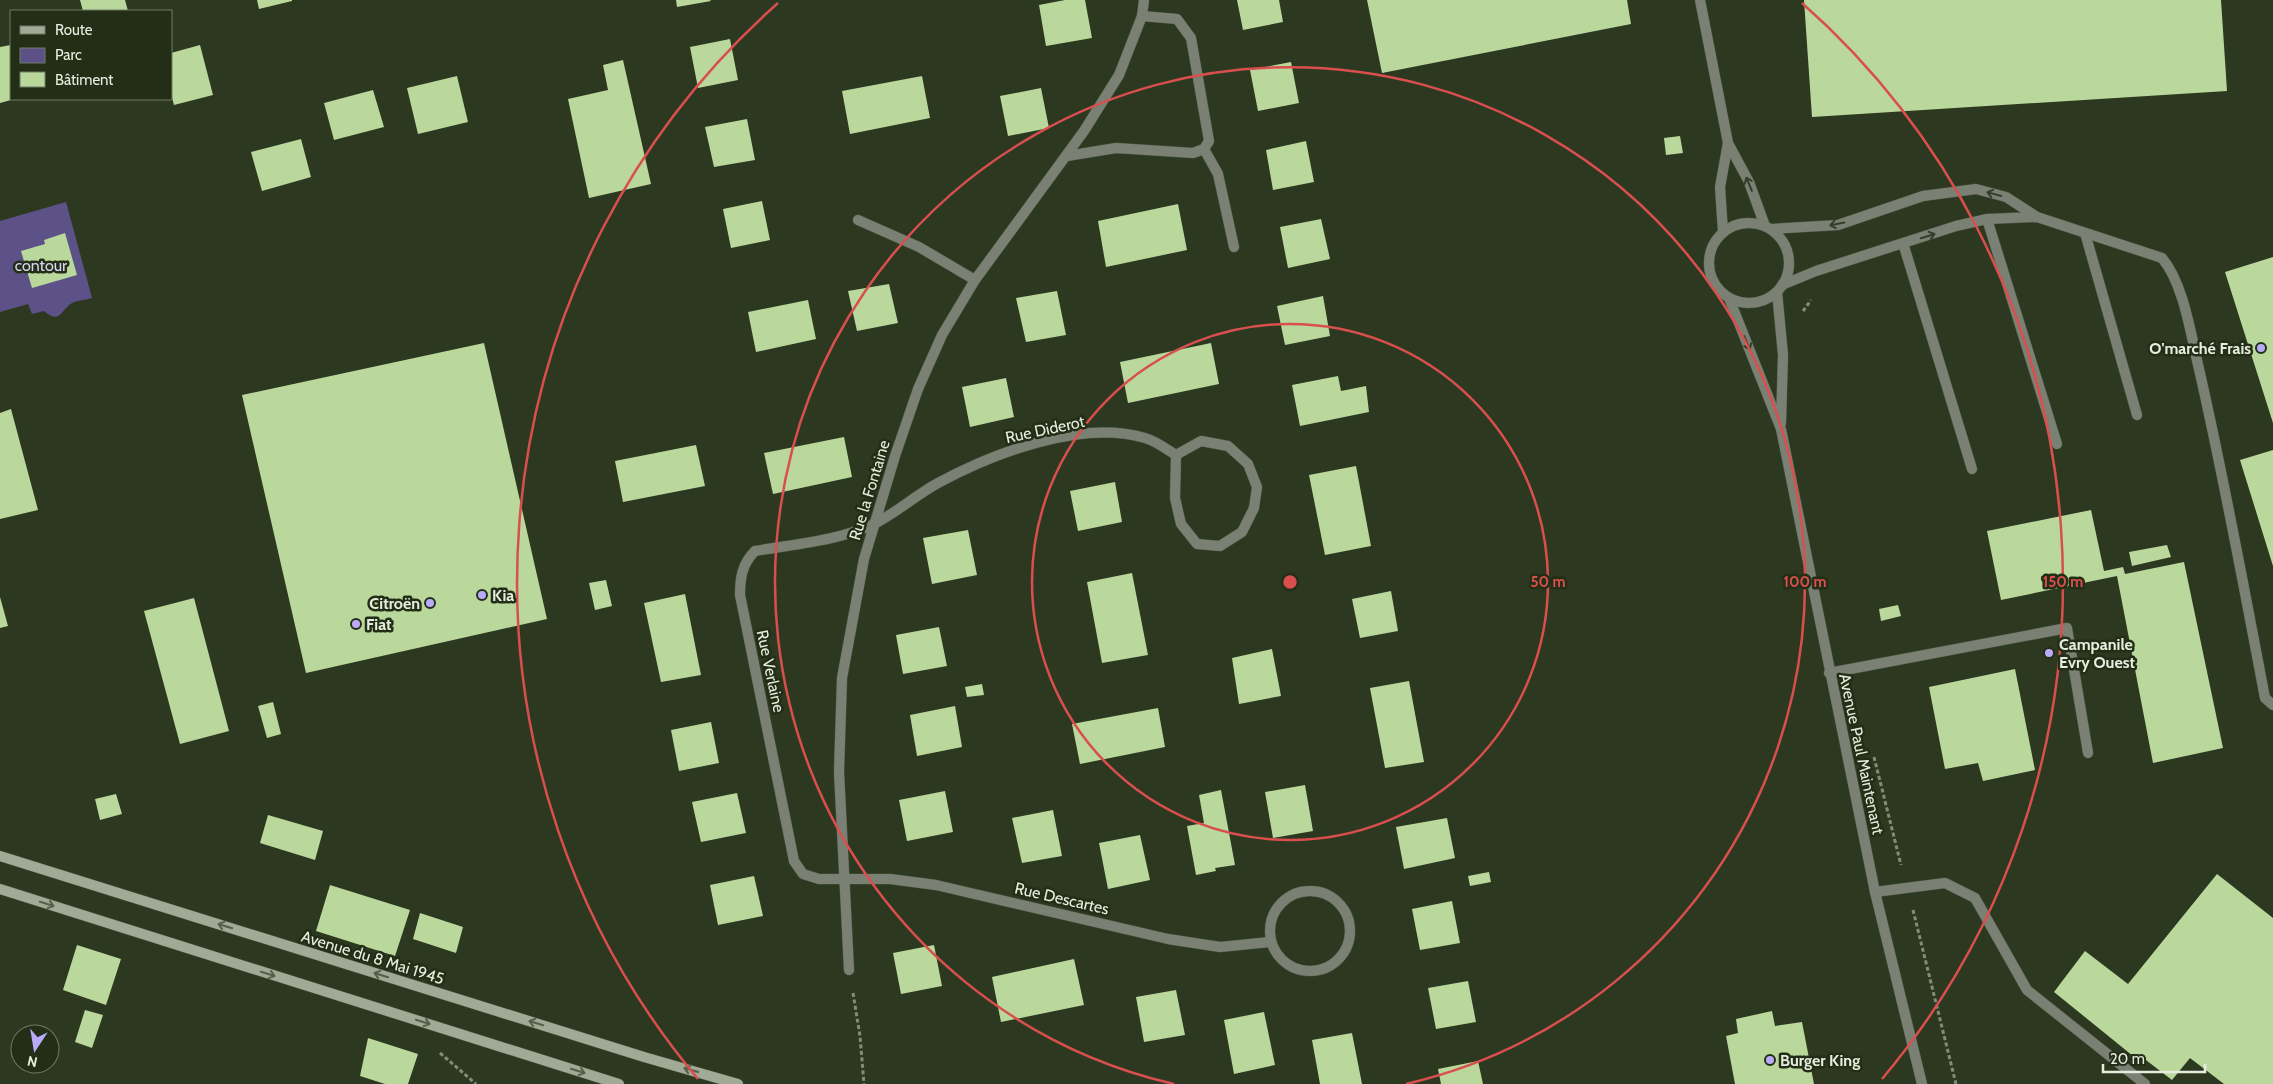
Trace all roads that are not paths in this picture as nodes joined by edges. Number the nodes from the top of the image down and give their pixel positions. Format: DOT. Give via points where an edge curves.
graph roads {
  1 [pos="1144,0"];
  2 [pos="1700,0"];
  3 [pos="1142,16"];
  4 [pos="1728,143"];
  5 [pos="1204,148"];
  6 [pos="1067,156"];
  7 [pos="2037,217"];
  8 [pos="1987,219"];
  9 [pos="858,220"];
  10 [pos="1768,228"];
  11 [pos="1723,232"];
  12 [pos="2085,233"];
  13 [pos="1903,243"];
  14 [pos="1234,247"];
  15 [pos="975,280"];
  16 [pos="1780,289"];
  17 [pos="1729,298"];
  18 [pos="2137,415"];
  19 [pos="1781,429"];
  20 [pos="2057,444"];
  21 [pos="1176,454"];
  22 [pos="1972,469"];
  23 [pos="874,524"];
  24 [pos="1829,673"];
  25 [pos="2273,705"];
  26 [pos="2088,753"];
  27 [pos="0,856"];
  28 [pos="846,878"];
  29 [pos="0,889"];
  30 [pos="1875,892"];
  31 [pos="1270,942"];
  32 [pos="849,970"];
  33 [pos="619,1084"];
  34 [pos="738,1084"];
  35 [pos="1922,1084"];
  36 [pos="2145,1084"];
  1 -- 3 [label="street, Rue la Fontaine"];
  2 -- 4 [label="street"];
  3 -- 5 [label="street" via="1177,19 1192,38 1209,141"];
  3 -- 6 [label="street, Rue la Fontaine" via="1119,75"];
  10 -- 4 [label="street, one-way"];
  4 -- 11 [label="street" via="1720,187"];
  5 -- 6 [label="street" via="1193,153 1116,148"];
  5 -- 14 [label="street" via="1218,174"];
  6 -- 15 [label="street, Rue la Fontaine"];
  7 -- 8 [label="street"];
  7 -- 10 [label="street, one-way" via="2006,197 1976,189 1923,196 1838,225"];
  7 -- 12 [label="street"];
  13 -- 8 [label="street, one-way"];
  8 -- 20 [label="street"];
  9 -- 15 [label="street" via="919,247"];
  10 -- 11 [label="street" via="1743,223"];
  10 -- 16 [label="street" via="1787,248 1788,274"];
  11 -- 17 [label="street" via="1714,242 1708,267 1719,290"];
  12 -- 18 [label="street"];
  12 -- 25 [label="street" via="2151,253 2162,258 2170,268 2213,429 2265,698"];
  13 -- 16 [label="street" via="1816,271"];
  13 -- 22 [label="street"];
  15 -- 23 [label="street, Rue la Fontaine" via="942,335 918,389"];
  16 -- 17 [label="street" via="1754,303"];
  16 -- 19 [label="street, Avenue Paul Maintenant" via="1783,355"];
  17 -- 19 [label="street, Avenue Paul Maintenant, one-way"];
  19 -- 24 [label="street, Avenue Paul Maintenant"];
  21 -- 21 [label="street" via="1175,498 1181,524 1196,544 1220,546 1242,532 1254,508 1257,487 1248,464 1228,446 1201,441"];
  21 -- 23 [label="street, Rue Diderot" via="1146,438 1104,432 1066,436 1010,450 964,470 937,483"];
  23 -- 28 [label="street, Rue la Fontaine" via="854,600 842,678 839,772"];
  23 -- 28 [label="street, Rue Verlaine" via="842,535 755,552 747,559 740,578 740,595 794,861 802,874 819,879"];
  24 -- 26 [label="street" via="2067,628"];
  24 -- 30 [label="street, Avenue Paul Maintenant"];
  34 -- 27 [label="main road, Avenue du 8 Mai 1945, one-way"];
  28 -- 31 [label="street, Rue Descartes" via="936,885 1168,939 1220,946"];
  28 -- 32 [label="street, Rue la Fontaine"];
  29 -- 33 [label="main road, one-way"];
  30 -- 35 [label="street, Avenue Paul Maintenant"];
  30 -- 36 [label="street" via="1945,883 1975,898 2027,990"];
  31 -- 31 [label="street" via="1282,962 1304,971 1326,968 1344,954 1351,931 1345,909 1328,894 1304,890 1283,899 1270,918"];
}
